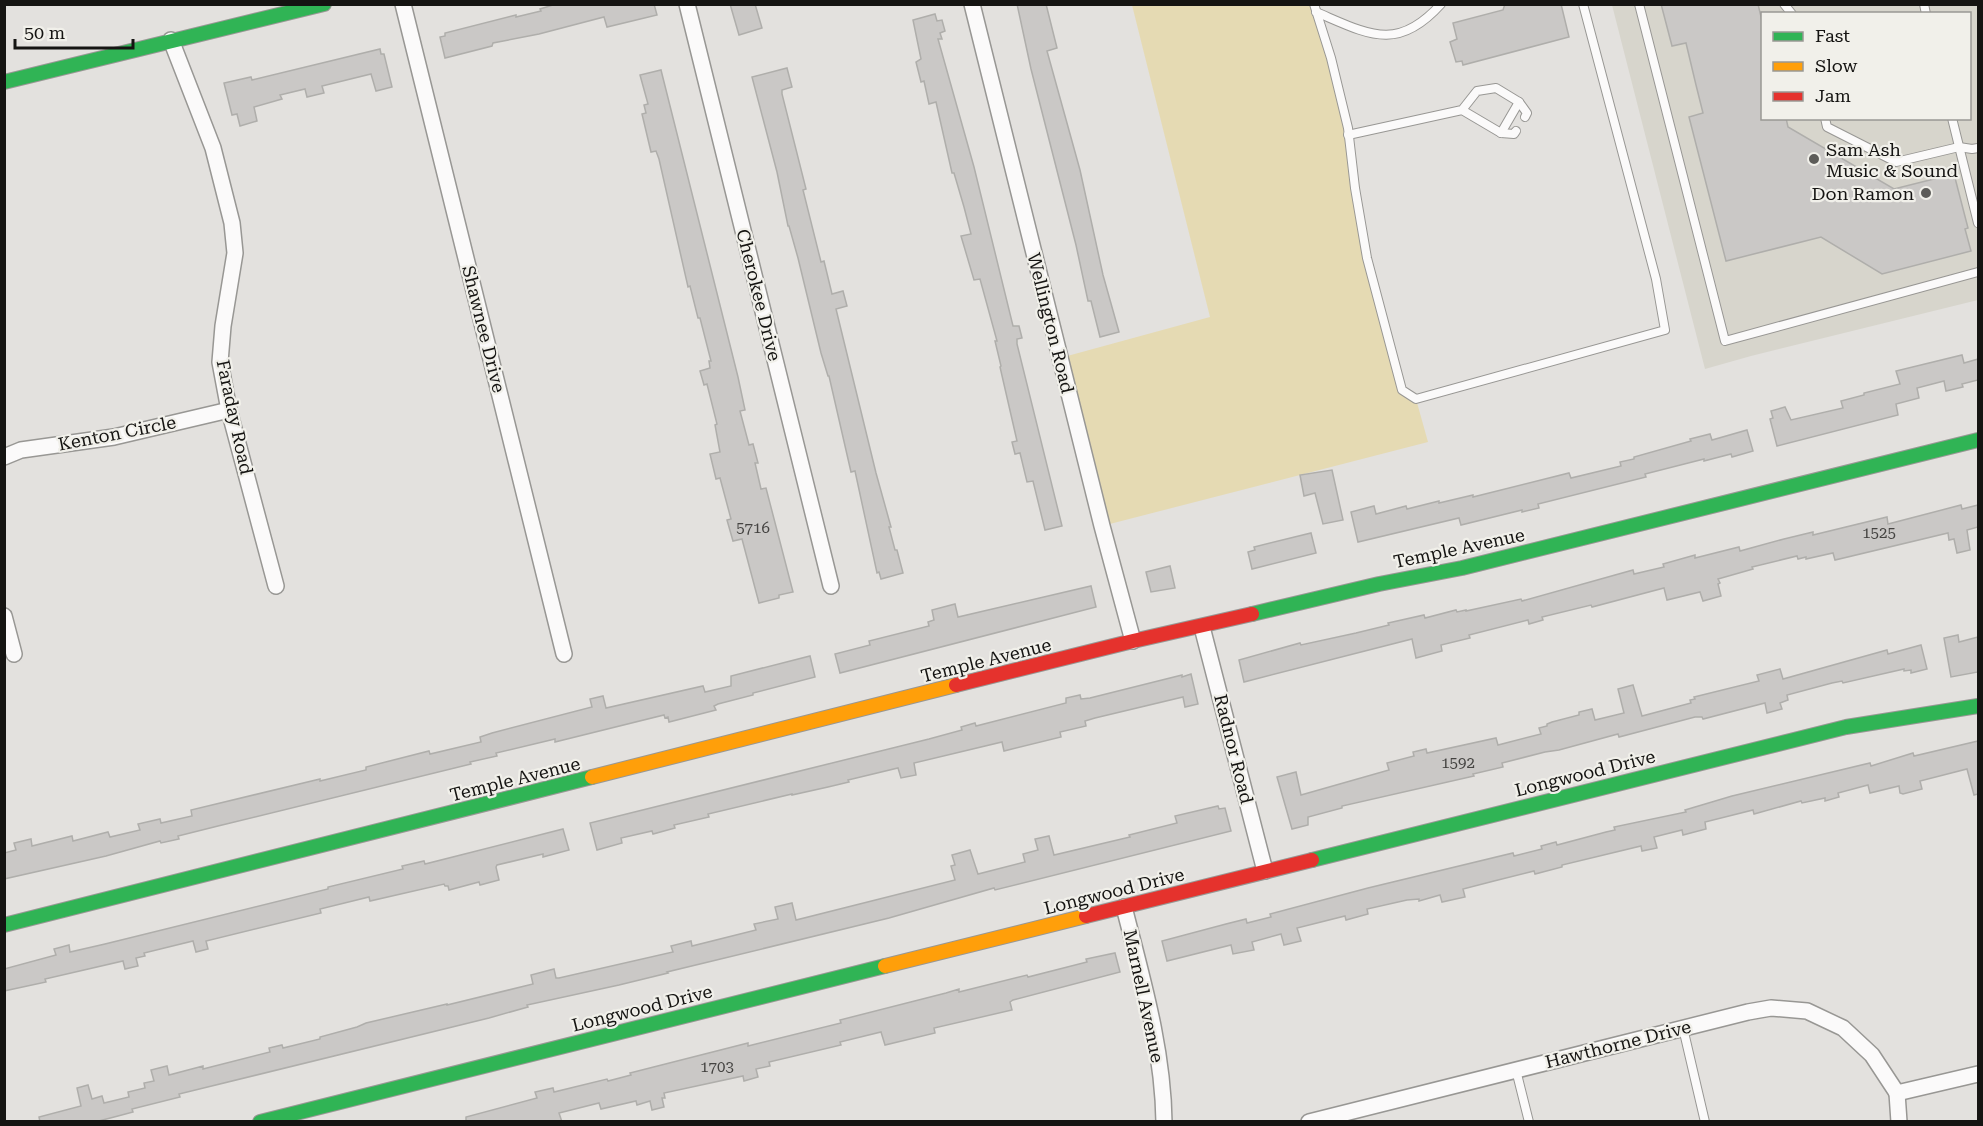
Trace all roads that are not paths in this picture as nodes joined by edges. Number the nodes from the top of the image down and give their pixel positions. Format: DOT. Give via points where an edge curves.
graph roads {
  1 [pos="324,4"];
  2 [pos="403,4"];
  3 [pos="687,4"];
  4 [pos="972,4"];
  5 [pos="1441,4"];
  6 [pos="1583,4"];
  7 [pos="1639,4"];
  8 [pos="1315,8"];
  9 [pos="171,40"];
  10 [pos="4,82"];
  11 [pos="1519,102"];
  12 [pos="1462,110"];
  13 [pos="1525,117"];
  14 [pos="1825,120"];
  15 [pos="1952,120"];
  16 [pos="1516,131"];
  17 [pos="1501,133"];
  18 [pos="1348,135"];
  19 [pos="1959,147"];
  20 [pos="1978,148"];
  21 [pos="1978,223"];
  22 [pos="1978,272"];
  23 [pos="229,410"];
  24 [pos="1978,440"];
  25 [pos="4,457"];
  26 [pos="276,586"];
  27 [pos="831,586"];
  28 [pos="4,616"];
  29 [pos="1202,627"];
  30 [pos="1133,641"];
  31 [pos="14,654"];
  32 [pos="564,654"];
  33 [pos="1978,706"];
  34 [pos="1265,871"];
  35 [pos="1125,907"];
  36 [pos="4,925"];
  37 [pos="1683,1028"];
  38 [pos="1516,1070"];
  39 [pos="1978,1074"];
  40 [pos="1897,1093"];
  41 [pos="1355,1116"];
  42 [pos="260,1122"];
  43 [pos="1164,1122"];
  44 [pos="1309,1122"];
  45 [pos="1529,1122"];
  46 [pos="1705,1122"];
  47 [pos="1899,1122"];
  1 -- 9 [label="street"];
  2 -- 32 [label="street, Shawnee Drive"];
  3 -- 27 [label="street, Cherokee Drive"];
  4 -- 30 [label="street, Wellington Road"];
  5 -- 8 [label="lane" via="1429,18 1406,33 1386,35 1366,33"];
  6 -- 18 [label="lane" via="1656,279 1665,330 1416,399 1402,390 1370,270"];
  7 -- 22 [label="lane" via="1725,341"];
  8 -- 18 [label="lane"];
  9 -- 10 [label="street"];
  9 -- 23 [label="street, Faraday Road" via="213,148 232,224 235,253 220,362"];
  11 -- 12 [label="lane" via="1496,88 1477,91"];
  11 -- 13 [label="lane" via="1527,113"];
  11 -- 17 [label="lane"];
  12 -- 17 [label="lane"];
  12 -- 18 [label="lane"];
  14 -- 19 [label="lane" via="1827,127 1896,162"];
  15 -- 19 [label="lane"];
  16 -- 17 [label="lane"];
  19 -- 20 [label="lane"];
  19 -- 21 [label="lane"];
  23 -- 25 [label="street, Kenton Circle" via="114,437 21,450"];
  23 -- 26 [label="street, Faraday Road"];
  24 -- 29 [label="street, Temple Avenue" via="1462,568"];
  28 -- 31 [label="street"];
  29 -- 30 [label="street, Temple Avenue"];
  29 -- 34 [label="street, Radnor Road"];
  30 -- 36 [label="street, Temple Avenue"];
  33 -- 34 [label="street, Longwood Drive" via="1846,726"];
  34 -- 35 [label="street, Longwood Drive"];
  35 -- 42 [label="street, Longwood Drive"];
  35 -- 43 [label="street, Marnell Avenue" via="1155,1031"];
  37 -- 38 [label="street, Hawthorne Drive"];
  37 -- 40 [label="street, Hawthorne Drive" via="1771,1008 1807,1011 1843,1028 1872,1055"];
  37 -- 46 [label="lane"];
  38 -- 41 [label="street, Hawthorne Drive"];
  38 -- 45 [label="lane"];
  39 -- 40 [label="street"];
  40 -- 47 [label="street"];
  41 -- 44 [label="street, Hawthorne Drive"];
}
